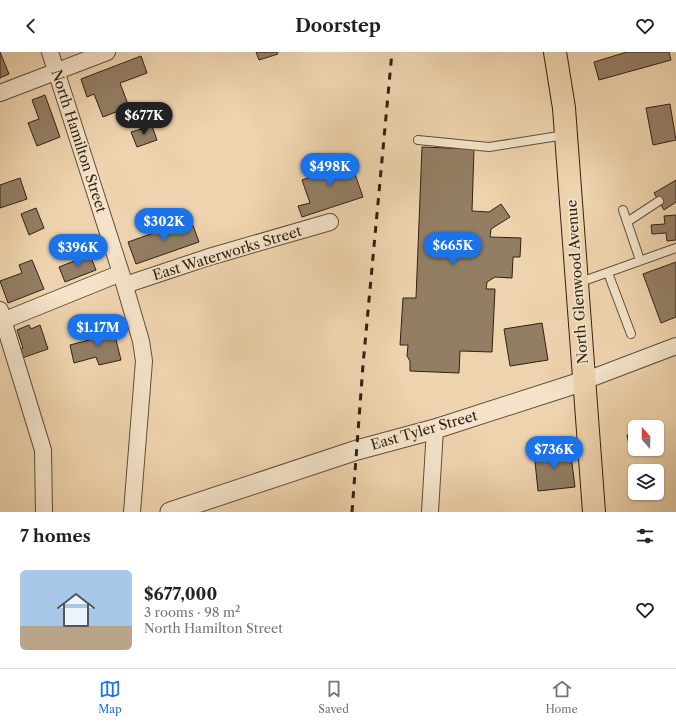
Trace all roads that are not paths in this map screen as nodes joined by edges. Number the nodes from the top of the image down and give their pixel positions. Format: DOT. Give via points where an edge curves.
graph roads {
  1 [pos="50,52"];
  2 [pos="108,52"];
  3 [pos="555,52"];
  4 [pos="57,72"];
  5 [pos="0,93"];
  6 [pos="566,134"];
  7 [pos="418,140"];
  8 [pos="659,201"];
  9 [pos="623,210"];
  10 [pos="330,222"];
  11 [pos="627,222"];
  12 [pos="676,248"];
  13 [pos="640,260"];
  14 [pos="608,273"];
  15 [pos="123,279"];
  16 [pos="578,284"];
  17 [pos="1,317"];
  18 [pos="631,334"];
  19 [pos="676,346"];
  20 [pos="584,381"];
  21 [pos="435,429"];
  22 [pos="44,512"];
  23 [pos="132,512"];
  24 [pos="170,512"];
  25 [pos="430,512"];
  26 [pos="594,512"];
  1 -- 4 [label="street, North Hamilton Street"];
  2 -- 4 [label="street"];
  3 -- 6 [label="main road, North Glenwood Avenue"];
  4 -- 5 [label="street"];
  4 -- 15 [label="street, North Hamilton Street"];
  6 -- 7 [label="lane" via="489,147"];
  6 -- 16 [label="main road, North Glenwood Avenue"];
  8 -- 11 [label="lane"];
  9 -- 11 [label="lane"];
  10 -- 15 [label="street, East Waterworks Street"];
  11 -- 13 [label="lane"];
  12 -- 13 [label="lane"];
  13 -- 14 [label="lane"];
  14 -- 16 [label="lane"];
  14 -- 18 [label="lane"];
  15 -- 17 [label="street, East Waterworks Street"];
  15 -- 23 [label="street, North Hamilton Street" via="141,341 144,361"];
  16 -- 20 [label="main road, North Glenwood Avenue"];
  17 -- 22 [label="street" via="43,450"];
  19 -- 20 [label="street, East Tyler Street"];
  20 -- 21 [label="street, East Tyler Street"];
  20 -- 26 [label="main road, North Glenwood Avenue"];
  21 -- 24 [label="street, East Tyler Street" via="357,450"];
  21 -- 25 [label="street"];
}
